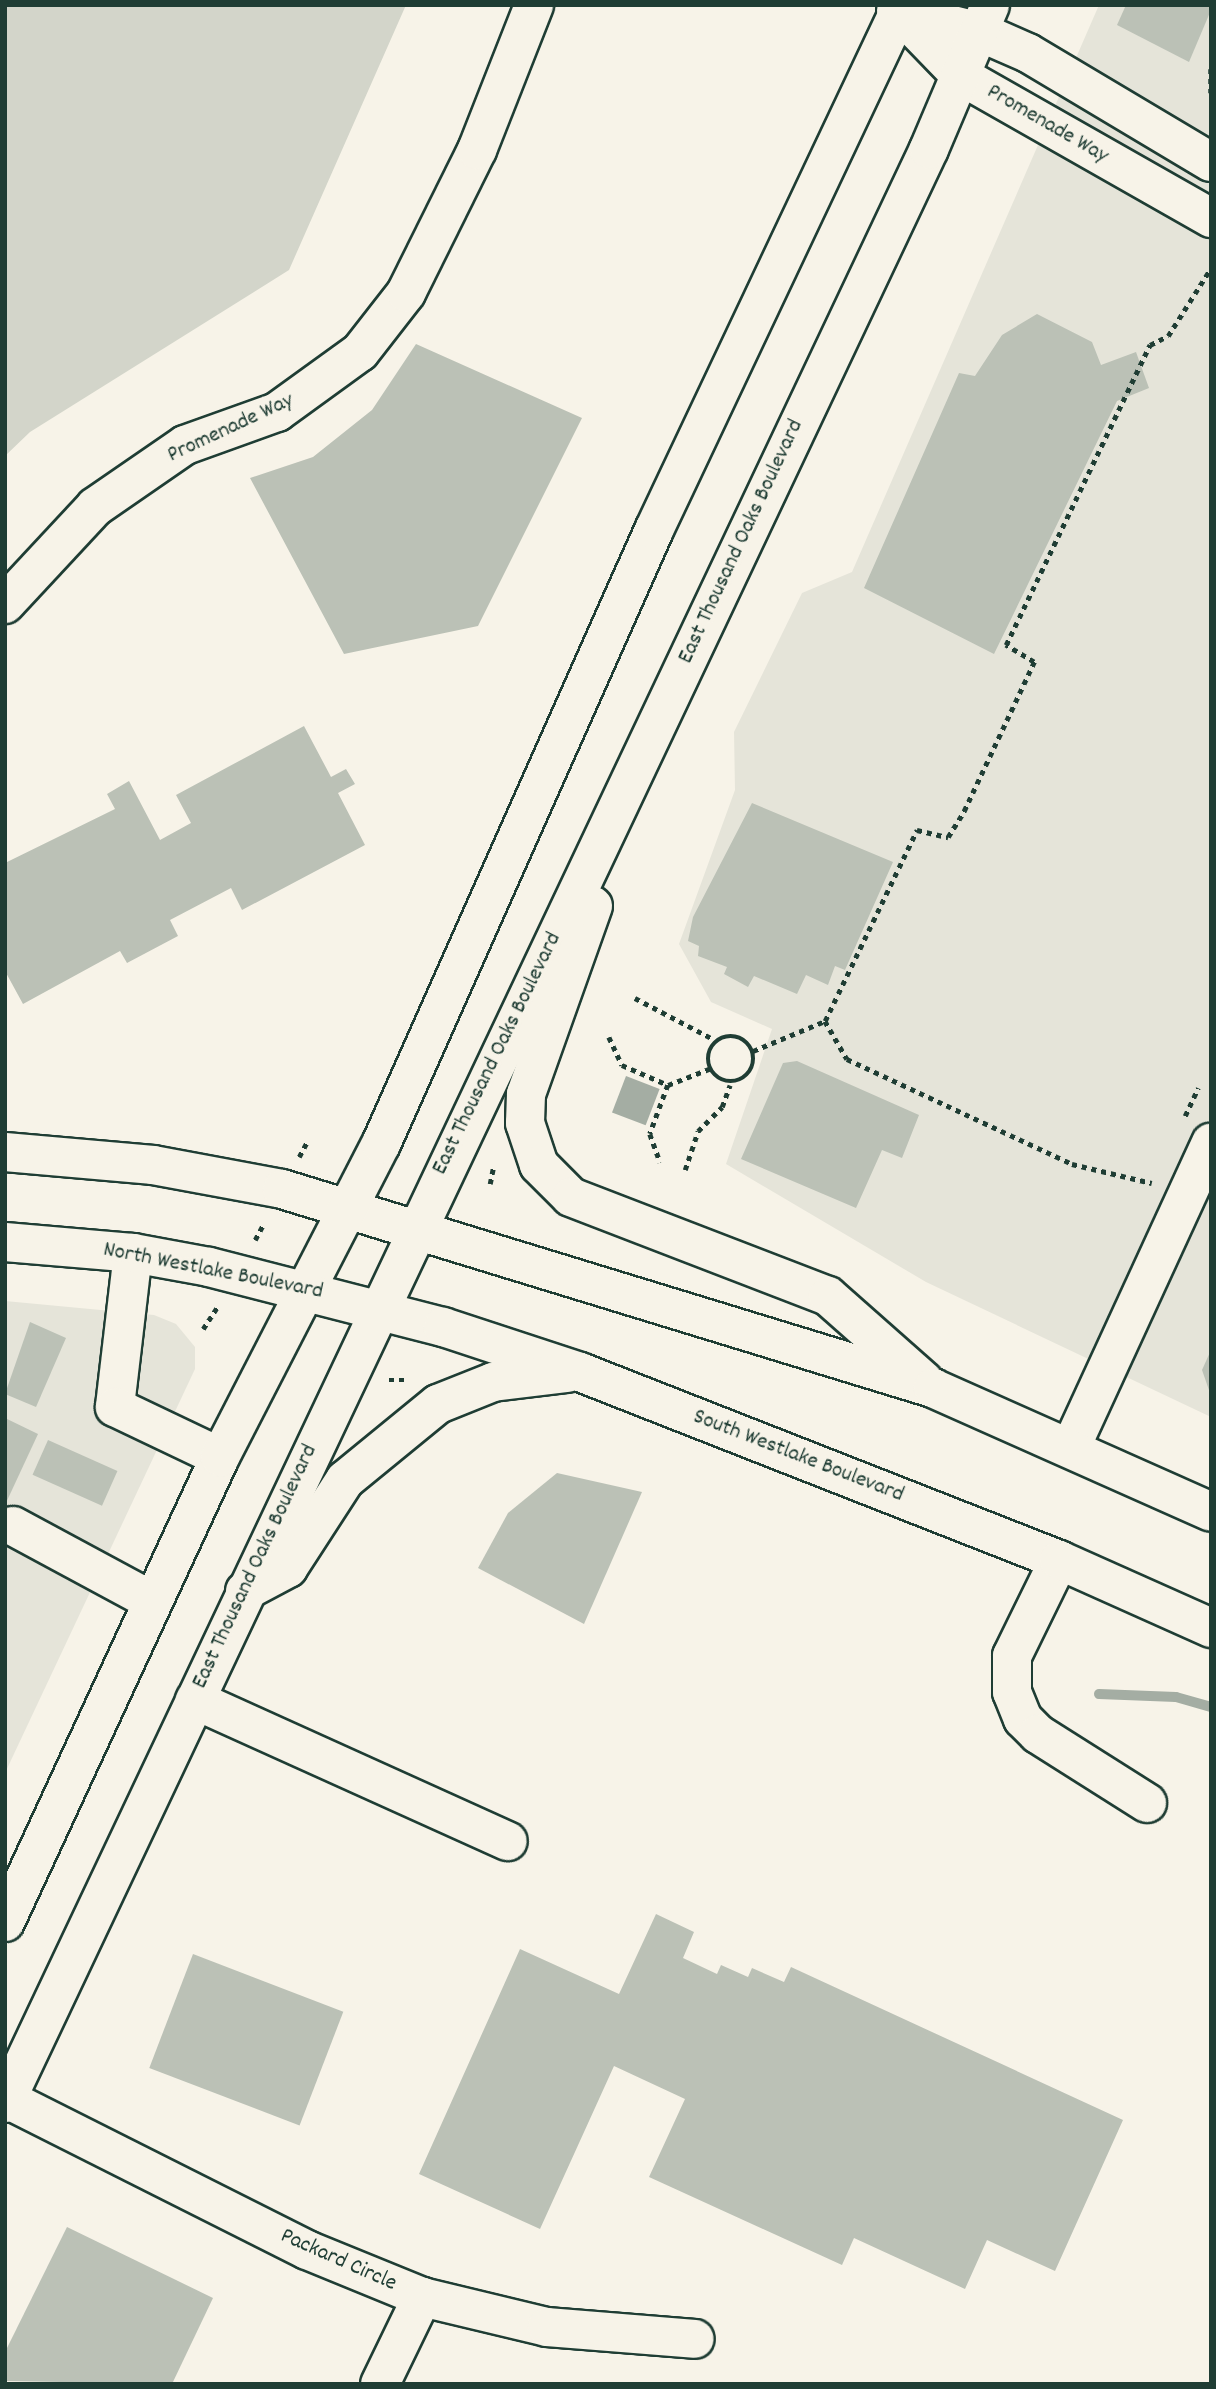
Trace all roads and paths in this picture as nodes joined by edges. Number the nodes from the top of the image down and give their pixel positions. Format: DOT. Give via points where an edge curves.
graph roads {
  1 [pos="534,5"];
  2 [pos="895,8"];
  3 [pos="985,18"];
  4 [pos="1211,69"];
  5 [pos="961,76"];
  6 [pos="1211,93"];
  7 [pos="1211,162"];
  8 [pos="1211,218"];
  9 [pos="1211,268"];
  10 [pos="5,604"];
  11 [pos="631,780"];
  12 [pos="635,998"];
  13 [pos="825,1021"];
  14 [pos="609,1037"];
  15 [pos="712,1039"];
  16 [pos="753,1051"];
  17 [pos="713,1067"];
  18 [pos="668,1085"];
  19 [pos="730,1085"];
  20 [pos="1198,1088"];
  21 [pos="1196,1133"];
  22 [pos="307,1142"];
  23 [pos="5,1152"];
  24 [pos="660,1161"];
  25 [pos="493,1168"];
  26 [pos="685,1170"];
  27 [pos="1159,1171"];
  28 [pos="490,1184"];
  29 [pos="282,1189"];
  30 [pos="347,1209"];
  31 [pos="413,1232"];
  32 [pos="6,1246"];
  33 [pos="133,1253"];
  34 [pos="237,1273"];
  35 [pos="303,1288"];
  36 [pos="377,1308"];
  37 [pos="204,1329"];
  38 [pos="580,1372"];
  39 [pos="424,1379"];
  40 [pos="378,1380"];
  41 [pos="933,1388"];
  42 [pos="1071,1447"];
  43 [pos="220,1457"];
  44 [pos="1211,1512"];
  45 [pos="13,1526"];
  46 [pos="1059,1560"];
  47 [pos="245,1591"];
  48 [pos="152,1601"];
  49 [pos="1211,1628"];
  50 [pos="195,1700"];
  51 [pos="1147,1803"];
  52 [pos="508,1841"];
  53 [pos="5,1922"];
  54 [pos="6,2100"];
  55 [pos="422,2297"];
  56 [pos="695,2339"];
  57 [pos="380,2384"];
  1 -- 10 [label="main road, Promenade Way" via="477,150 406,293 360,352 277,412 185,445 95,507"];
  2 -- 3 [label="main road"];
  2 -- 5 [label="main road, Promenade Way"];
  2 -- 30 [label="main road"];
  3 -- 5 [label="main road, East Thousand Oaks Boulevard"];
  3 -- 7 [label="main road" via="1028,53"];
  4 -- 6 [label="path"];
  5 -- 8 [label="main road, Promenade Way"];
  5 -- 11 [label="main road, East Thousand Oaks Boulevard"];
  9 -- 13 [label="path" via="1168,336 1150,345 1006,645 1034,662 964,811 948,837 917,830"];
  11 -- 31 [label="main road, East Thousand Oaks Boulevard"];
  11 -- 41 [label="main road" via="587,926 526,1094 525,1123 539,1165 570,1198 828,1296"];
  12 -- 15 [label="path"];
  13 -- 16 [label="path"];
  13 -- 27 [label="path" via="847,1059 1072,1164 1144,1184 1153,1182"];
  14 -- 18 [label="path" via="622,1065"];
  15 -- 16 [label="path" via="729,1036"];
  15 -- 17 [label="path"];
  16 -- 19 [label="path" via="745,1079"];
  17 -- 18 [label="path"];
  17 -- 19 [label="path"];
  18 -- 24 [label="path" via="650,1134"];
  19 -- 26 [label="path" via="727,1099 698,1132"];
  20 -- 21 [label="path"];
  21 -- 42 [label="main road"];
  22 -- 29 [label="path"];
  23 -- 29 [label="main road" via="153,1165"];
  25 -- 28 [label="path"];
  29 -- 30 [label="main road"];
  29 -- 34 [label="path"];
  30 -- 31 [label="main road"];
  30 -- 35 [label="main road"];
  31 -- 36 [label="main road, East Thousand Oaks Boulevard"];
  31 -- 41 [label="main road"];
  32 -- 33 [label="main road, North Westlake Boulevard"];
  33 -- 34 [label="main road, North Westlake Boulevard"];
  33 -- 43 [label="main road" via="115,1407"];
  34 -- 35 [label="main road, North Westlake Boulevard"];
  34 -- 37 [label="path"];
  35 -- 36 [label="main road, North Westlake Boulevard"];
  35 -- 43 [label="main road"];
  36 -- 38 [label="main road, South Westlake Boulevard"];
  36 -- 47 [label="main road, East Thousand Oaks Boulevard"];
  38 -- 46 [label="main road, South Westlake Boulevard"];
  38 -- 47 [label="main road" via="493,1382 438,1404 345,1480 288,1568"];
  39 -- 40 [label="path"];
  41 -- 42 [label="main road"];
  42 -- 44 [label="main road"];
  43 -- 48 [label="main road"];
  45 -- 48 [label="main road"];
  46 -- 49 [label="main road, South Westlake Boulevard"];
  46 -- 51 [label="main road" via="1012,1656 1012,1692 1023,1719 1038,1734"];
  47 -- 50 [label="main road, East Thousand Oaks Boulevard"];
  48 -- 53 [label="main road"];
  50 -- 52 [label="main road"];
  50 -- 54 [label="main road, East Thousand Oaks Boulevard"];
  54 -- 55 [label="main road, Packard Circle" via="307,2250"];
  55 -- 56 [label="main road, Packard Circle" via="547,2327"];
  55 -- 57 [label="main road"];
}
